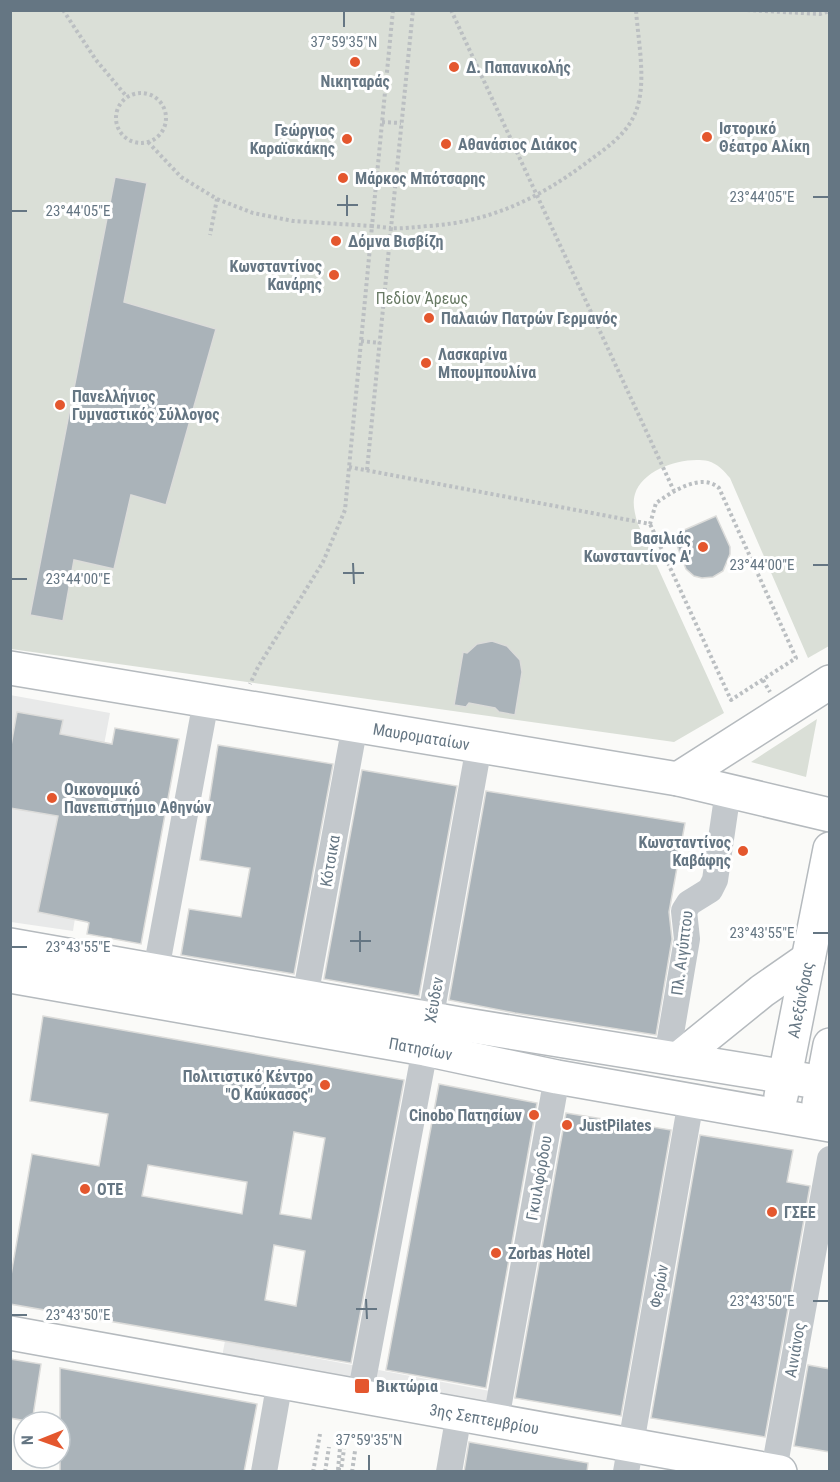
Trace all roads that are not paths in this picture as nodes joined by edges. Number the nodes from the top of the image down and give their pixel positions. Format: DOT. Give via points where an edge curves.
graph roads {
  1 [pos="10,668"];
  2 [pos="830,682"];
  3 [pos="206,700"];
  4 [pos="355,725"];
  5 [pos="479,746"];
  6 [pos="678,779"];
  7 [pos="723,790"];
  8 [pos="830,815"];
  9 [pos="830,849"];
  10 [pos="10,945"];
  11 [pos="808,959"];
  12 [pos="156,970"];
  13 [pos="10,976"];
  14 [pos="305,997"];
  15 [pos="428,1034"];
  16 [pos="830,1045"];
  17 [pos="673,1058"];
  18 [pos="785,1076"];
  19 [pos="557,1077"];
  20 [pos="826,1083"];
  21 [pos="691,1101"];
  22 [pos="777,1116"];
  23 [pos="823,1124"];
  24 [pos="830,1159"];
  25 [pos="10,1333"];
  26 [pos="280,1381"];
  27 [pos="360,1396"];
  28 [pos="459,1414"];
  29 [pos="496,1420"];
  30 [pos="628,1458"];
  31 [pos="777,1471"];
  32 [pos="264,1472"];
  33 [pos="449,1472"];
  1 -- 3 [label="main road, Μαυροματαίων"];
  2 -- 6 [label="main road"];
  3 -- 4 [label="main road, Μαυροματαίων"];
  3 -- 12 [label="street"];
  4 -- 5 [label="main road, Μαυροματαίων"];
  4 -- 14 [label="street, Κότσικα"];
  5 -- 6 [label="main road, Μαυροματαίων"];
  5 -- 15 [label="street, Χέυδεν"];
  6 -- 7 [label="main road, Μαυροματαίων"];
  7 -- 8 [label="main road, Μαυροματαίων"];
  7 -- 17 [label="street, Πλ. Αιγύπτου" via="715,880 710,890 689,903 684,911 687,939"];
  9 -- 11 [label="main road, Αλεξάνδρας"];
  10 -- 12 [label="main road, Πατησίων"];
  11 -- 17 [label="main road"];
  11 -- 18 [label="main road, Αλεξάνδρας"];
  12 -- 14 [label="main road, Πατησίων"];
  13 -- 15 [label="main road, Πατησίων"];
  14 -- 15 [label="main road, Πατησίων"];
  15 -- 17 [label="main road, Πατησίων"];
  15 -- 19 [label="main road, Πατησίων"];
  15 -- 27 [label="street, Χέυδεν"];
  16 -- 20 [label="main road"];
  17 -- 18 [label="main road, Πατησίων"];
  18 -- 20 [label="main road, Πατησίων"];
  18 -- 22 [label="main road, Αλεξάνδρας"];
  19 -- 21 [label="main road, Πατησίων"];
  19 -- 29 [label="street, Γκυιλφόρδου"];
  20 -- 23 [label="main road"];
  21 -- 22 [label="main road, Πατησίων"];
  21 -- 30 [label="street, Φερών"];
  22 -- 23 [label="main road, Πατησίων"];
  24 -- 31 [label="street, Αινιάνος"];
  25 -- 26 [label="main road, 3ης Σεπτεμβρίου"];
  26 -- 27 [label="main road, 3ης Σεπτεμβρίου"];
  26 -- 32 [label="street"];
  27 -- 28 [label="main road, 3ης Σεπτεμβρίου"];
  28 -- 29 [label="main road, 3ης Σεπτεμβρίου"];
  28 -- 33 [label="street"];
  29 -- 30 [label="main road, 3ης Σεπτεμβρίου"];
  30 -- 31 [label="main road, 3ης Σεπτεμβρίου"];
}
